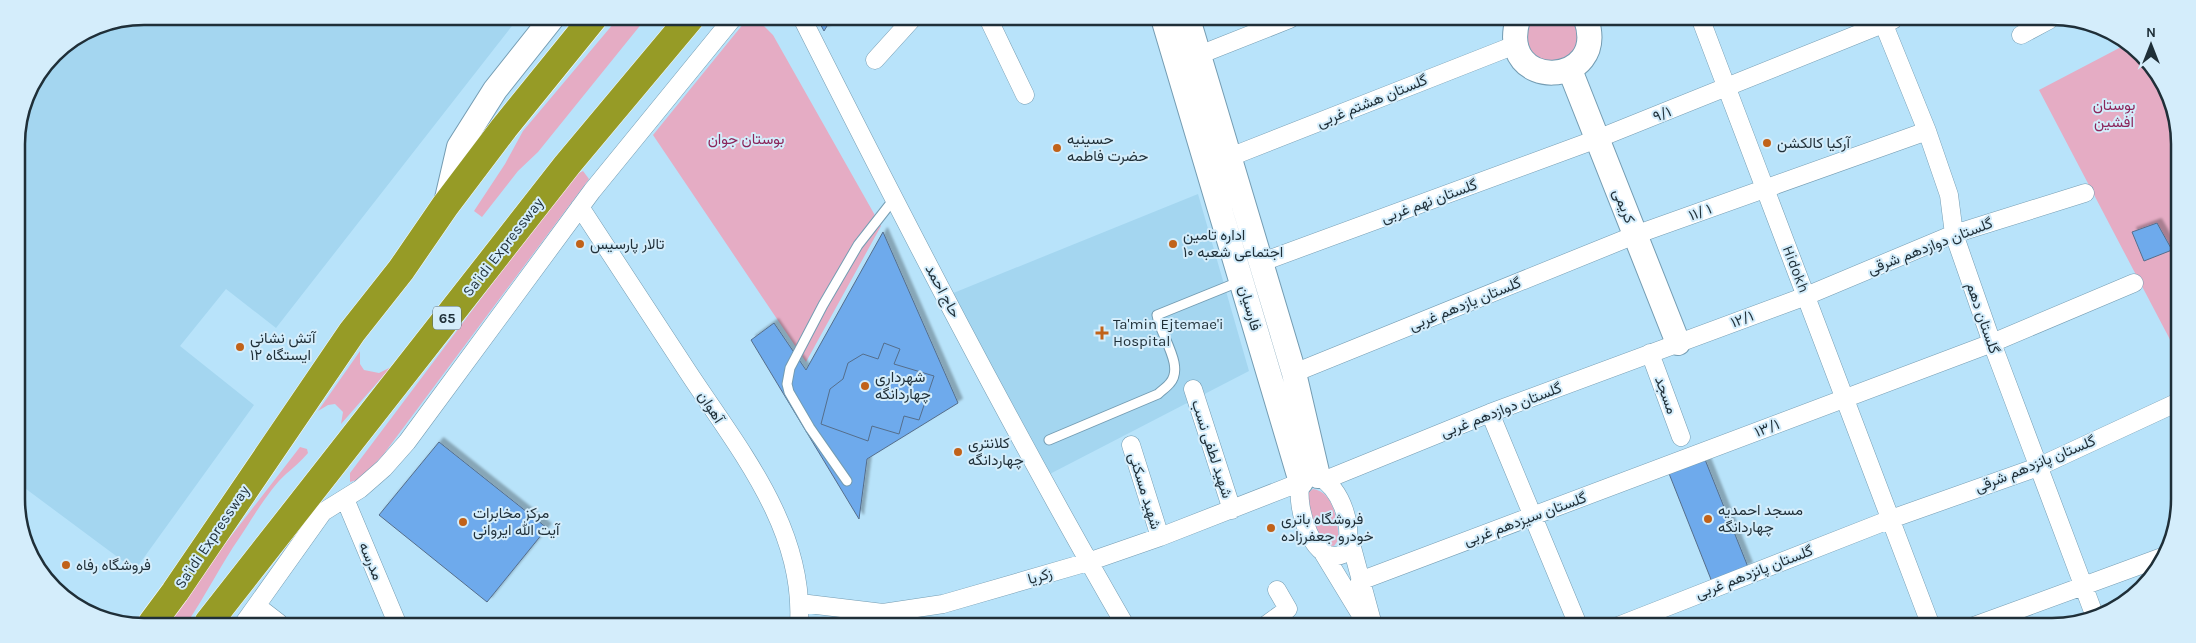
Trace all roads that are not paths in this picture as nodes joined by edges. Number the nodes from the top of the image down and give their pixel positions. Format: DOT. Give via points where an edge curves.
graph roads {
  1 [pos="547,25"];
  2 [pos="588,25"];
  3 [pos="686,25"];
  4 [pos="727,25"];
  5 [pos="806,25"];
  6 [pos="907,25"];
  7 [pos="991,25"];
  8 [pos="1165,25"];
  9 [pos="1190,25"];
  10 [pos="1275,25"];
  11 [pos="1516,25"];
  12 [pos="1589,25"];
  13 [pos="1703,25"];
  14 [pos="1877,25"];
  15 [pos="1887,25"];
  16 [pos="2040,25"];
  17 [pos="2022,35"];
  18 [pos="1515,45"];
  19 [pos="1199,55"];
  20 [pos="875,60"];
  21 [pos="1570,70"];
  22 [pos="1727,88"];
  23 [pos="1025,95"];
  24 [pos="1926,131"];
  25 [pos="1597,140"];
  26 [pos="1230,158"];
  27 [pos="1765,188"];
  28 [pos="2085,193"];
  29 [pos="894,199"];
  30 [pos="445,206"];
  31 [pos="580,207"];
  32 [pos="1954,234"];
  33 [pos="1635,235"];
  34 [pos="1262,262"];
  35 [pos="1242,281"];
  36 [pos="2134,283"];
  37 [pos="1806,296"];
  38 [pos="1678,343"];
  39 [pos="1992,344"];
  40 [pos="1650,353"];
  41 [pos="1294,373"];
  42 [pos="1193,389"];
  43 [pos="1845,397"];
  44 [pos="2171,405"];
  45 [pos="1490,413"];
  46 [pos="1681,437"];
  47 [pos="1049,440"];
  48 [pos="1131,445"];
  49 [pos="1689,458"];
  50 [pos="2038,467"];
  51 [pos="847,481"];
  52 [pos="1311,485"];
  53 [pos="345,499"];
  54 [pos="315,504"];
  55 [pos="1232,510"];
  56 [pos="1533,516"];
  57 [pos="1891,519"];
  58 [pos="1160,537"];
  59 [pos="1350,540"];
  60 [pos="1322,551"];
  61 [pos="2154,560"];
  62 [pos="1088,562"];
  63 [pos="1360,581"];
  64 [pos="2084,585"];
  65 [pos="1277,590"];
  66 [pos="800,603"];
  67 [pos="257,606"];
  68 [pos="2093,611"];
  69 [pos="156,618"];
  70 [pos="212,618"];
  71 [pos="248,618"];
  72 [pos="273,618"];
  73 [pos="395,618"];
  74 [pos="799,618"];
  75 [pos="1120,618"];
  76 [pos="1276,618"];
  77 [pos="1363,618"];
  78 [pos="1371,618"];
  79 [pos="1575,618"];
  80 [pos="1638,618"];
  81 [pos="1928,618"];
  82 [pos="1995,618"];
  1 -- 30 [label="street" via="495,90 458,147"];
  2 -- 30 [label="highway, Sa'idi Expressway"];
  3 -- 54 [label="highway, Sa'idi Expressway / 65" via="567,165"];
  4 -- 31 [label="street"];
  5 -- 29 [label="street, حاج احمد"];
  6 -- 20 [label="street"];
  7 -- 23 [label="street"];
  8 -- 35 [label="street, فارسیان"];
  9 -- 19 [label="street, فارسیان"];
  10 -- 19 [label="street"];
  11 -- 18 [label="street"];
  12 -- 21 [label="street" via="1588,50"];
  13 -- 22 [label="street, Hidokh"];
  14 -- 22 [label="street, ۹/۱"];
  15 -- 24 [label="street, گلستان دهم"];
  16 -- 17 [label="street"];
  18 -- 21 [label="street" via="1519,56 1536,70 1548,74"];
  18 -- 26 [label="street, گلستان هشتم غربی"];
  19 -- 26 [label="street, فارسیان"];
  21 -- 25 [label="street, کریمی"];
  22 -- 25 [label="street, ۹/۱"];
  22 -- 27 [label="street, Hidokh"];
  24 -- 27 [label="street, ۱۱/ ۱"];
  24 -- 32 [label="street, گلستان دهم" via="1949,195"];
  25 -- 33 [label="street, کریمی"];
  25 -- 34 [label="street, گلستان نهم غربی"];
  26 -- 34 [label="street, فارسیان"];
  27 -- 33 [label="street, ۱۱/ ۱"];
  27 -- 37 [label="street, Hidokh"];
  28 -- 32 [label="street, گلستان دوازدهم شرقی"];
  29 -- 51 [label="lane" via="858,245 838,279 790,368 787,384 810,428"];
  29 -- 62 [label="street, حاج احمد"];
  30 -- 69 [label="highway, Sa'idi Expressway" via="401,270 352,332"];
  31 -- 53 [label="street" via="407,442 384,468"];
  31 -- 66 [label="street, آهوان" via="766,492 793,555"];
  32 -- 37 [label="street, گلستان دوازدهم شرقی"];
  32 -- 39 [label="street, گلستان دهم"];
  33 -- 38 [label="street, کریمی"];
  33 -- 41 [label="street, گلستان یازدهم غربی"];
  34 -- 41 [label="street, فارسیان"];
  35 -- 47 [label="lane" via="1157,316 1176,365 1175,376 1158,394"];
  35 -- 52 [label="street, فارسیان"];
  36 -- 39 [label="street, ۱۳/۱"];
  37 -- 38 [label="street, ۱۲/۱"];
  37 -- 43 [label="street, Hidokh"];
  38 -- 40 [label="street, گلستان دوازدهم غربی"];
  39 -- 43 [label="street, ۱۳/۱"];
  39 -- 50 [label="street, گلستان دهم"];
  40 -- 45 [label="street, گلستان دوازدهم غربی"];
  40 -- 46 [label="street, مسجد"];
  41 -- 52 [label="street, فارسیان"];
  42 -- 55 [label="street, شهید لطفی نسب"];
  43 -- 49 [label="street, ۱۳/۱"];
  43 -- 57 [label="street, Hidokh"];
  44 -- 50 [label="street, گلستان پانزدهم شرقی"];
  45 -- 52 [label="street, گلستان دوازدهم غربی"];
  45 -- 56 [label="street"];
  48 -- 58 [label="street, شهید مسکنی"];
  49 -- 56 [label="street, گلستان سیزدهم غربی"];
  50 -- 57 [label="street, گلستان پانزدهم شرقی"];
  50 -- 64 [label="street, گلستان دهم"];
  52 -- 55 [label="street, زکریا"];
  52 -- 59 [label="street" via="1335,492 1347,522"];
  52 -- 60 [label="street" via="1302,517"];
  53 -- 54 [label="street"];
  53 -- 73 [label="street, مدرسه"];
  54 -- 67 [label="street"];
  54 -- 70 [label="highway, Sa'idi Expressway / 65"];
  55 -- 58 [label="street, زکریا"];
  56 -- 63 [label="street, گلستان سیزدهم غربی"];
  56 -- 79 [label="street"];
  57 -- 80 [label="street, گلستان پانزدهم غربی"];
  57 -- 81 [label="street, Hidokh"];
  58 -- 62 [label="street, زکریا"];
  59 -- 60 [label="street" via="1345,553 1338,557"];
  59 -- 63 [label="street"];
  60 -- 77 [label="street"];
  61 -- 64 [label="street"];
  62 -- 66 [label="street, زکریا" via="944,604 883,613"];
  62 -- 75 [label="street, حاج احمد"];
  63 -- 78 [label="street"];
  64 -- 68 [label="street, گلستان دهم"];
  64 -- 82 [label="street"];
  65 -- 76 [label="street" via="1288,609"];
  66 -- 74 [label="street, آهوان"];
  67 -- 71 [label="street"];
  67 -- 72 [label="street"];
}
